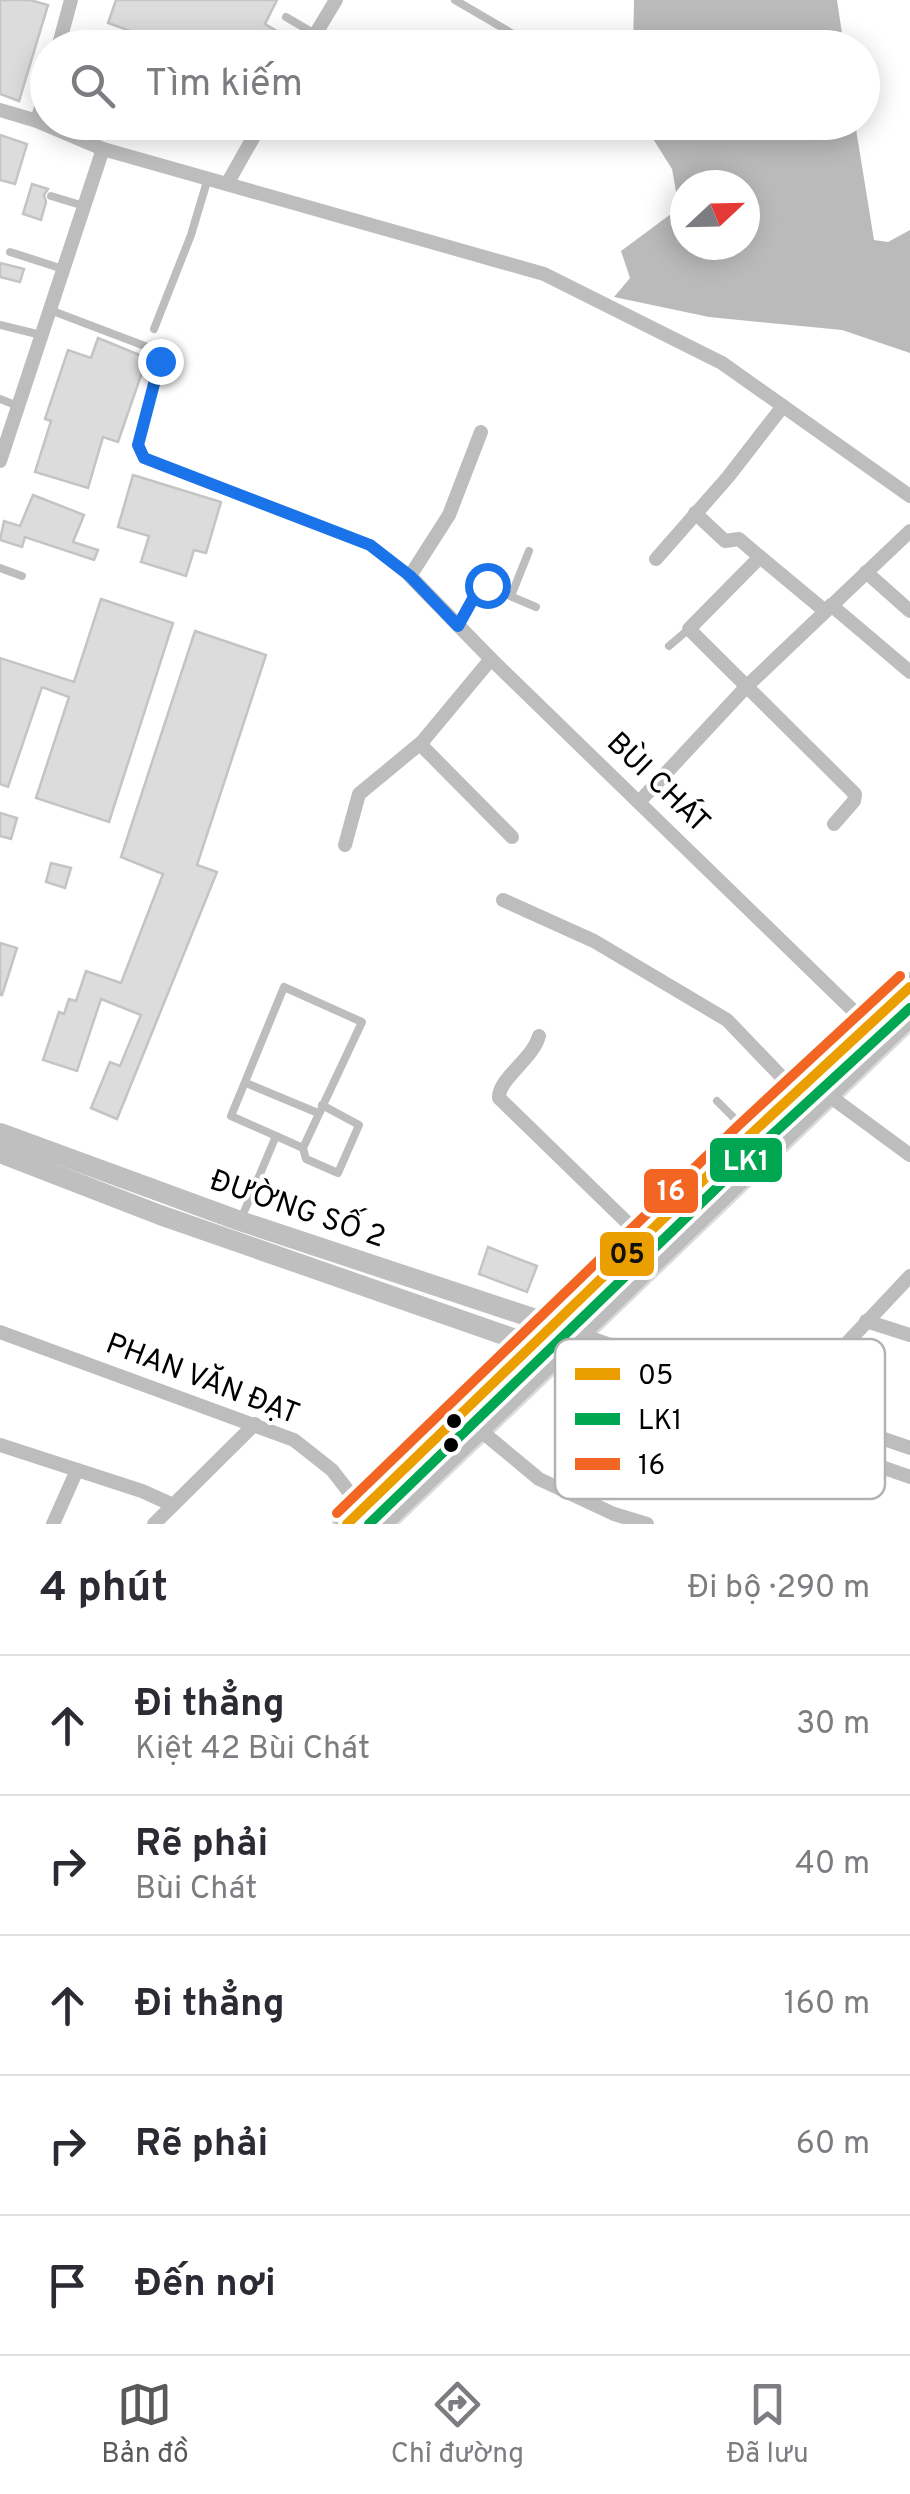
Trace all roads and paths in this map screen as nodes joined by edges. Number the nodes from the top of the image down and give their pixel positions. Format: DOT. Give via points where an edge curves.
graph roads {
  1 [pos="71,0"];
  2 [pos="336,0"];
  3 [pos="455,0"];
  4 [pos="286,17"];
  5 [pos="63,30"];
  6 [pos="300,30"];
  7 [pos="318,30"];
  8 [pos="506,30"];
  9 [pos="0,110"];
  10 [pos="30,119"];
  11 [pos="82,140"];
  12 [pos="252,140"];
  13 [pos="103,149"];
  14 [pos="208,178"];
  15 [pos="227,184"];
  16 [pos="51,196"];
  17 [pos="84,206"];
  18 [pos="10,252"];
  19 [pos="63,269"];
  20 [pos="50,310"];
  21 [pos="0,325"];
  22 [pos="154,330"];
  23 [pos="42,336"];
  24 [pos="0,399"];
  25 [pos="18,406"];
  26 [pos="783,406"];
  27 [pos="481,432"];
  28 [pos="4,439"];
  29 [pos="0,461"];
  30 [pos="910,496"];
  31 [pos="695,513"];
  32 [pos="910,532"];
  33 [pos="529,550"];
  34 [pos="760,557"];
  35 [pos="656,559"];
  36 [pos="0,568"];
  37 [pos="866,572"];
  38 [pos="22,576"];
  39 [pos="410,576"];
  40 [pos="512,596"];
  41 [pos="536,607"];
  42 [pos="828,608"];
  43 [pos="910,611"];
  44 [pos="458,626"];
  45 [pos="689,629"];
  46 [pos="669,646"];
  47 [pos="491,659"];
  48 [pos="910,672"];
  49 [pos="746,686"];
  50 [pos="420,744"];
  51 [pos="640,801"];
  52 [pos="834,824"];
  53 [pos="512,837"];
  54 [pos="345,845"];
  55 [pos="503,900"];
  56 [pos="910,987"];
  57 [pos="910,1013"];
  58 [pos="869,1026"];
  59 [pos="539,1036"];
  60 [pos="246,1083"];
  61 [pos="798,1094"];
  62 [pos="827,1094"];
  63 [pos="717,1101"];
  64 [pos="320,1109"];
  65 [pos="0,1133"];
  66 [pos="750,1135"];
  67 [pos="276,1136"];
  68 [pos="303,1148"];
  69 [pos="0,1152"];
  70 [pos="910,1155"];
  71 [pos="171,1207"];
  72 [pos="240,1222"];
  73 [pos="643,1238"];
  74 [pos="910,1276"];
  75 [pos="866,1321"];
  76 [pos="554,1325"];
  77 [pos="3,1333"];
  78 [pos="579,1334"];
  79 [pos="910,1335"];
  80 [pos="569,1339"];
  81 [pos="594,1339"];
  82 [pos="849,1339"];
  83 [pos="555,1346"];
  84 [pos="546,1350"];
  85 [pos="0,1351"];
  86 [pos="555,1353"];
  87 [pos="255,1424"];
  88 [pos="480,1430"];
  89 [pos="885,1439"];
  90 [pos="0,1445"];
  91 [pos="910,1448"];
  92 [pos="885,1469"];
  93 [pos="77,1470"];
  94 [pos="910,1478"];
  95 [pos="555,1486"];
  96 [pos="582,1499"];
  97 [pos="173,1505"];
  98 [pos="363,1519"];
  99 [pos="52,1524"];
  100 [pos="154,1524"];
  101 [pos="647,1524"];
  1 -- 5 [label="street"];
  2 -- 7 [label="street"];
  3 -- 8 [label="lane"];
  4 -- 6 [label="lane"];
  9 -- 10 [label="street"];
  11 -- 13 [label="street"];
  12 -- 15 [label="street"];
  13 -- 14 [label="street"];
  13 -- 17 [label="street"];
  14 -- 15 [label="street"];
  14 -- 22 [label="lane"];
  15 -- 26 [label="street" via="544,274 722,362"];
  16 -- 17 [label="lane"];
  17 -- 19 [label="street"];
  18 -- 19 [label="lane"];
  19 -- 20 [label="street"];
  20 -- 23 [label="street"];
  20 -- 39 [label="lane" via="158,351 138,445 144,458 356,539"];
  21 -- 23 [label="lane"];
  23 -- 25 [label="street"];
  24 -- 25 [label="lane"];
  25 -- 28 [label="street"];
  26 -- 30 [label="street"];
  26 -- 31 [label="street"];
  27 -- 39 [label="street" via="449,514"];
  28 -- 29 [label="street"];
  31 -- 34 [label="street" via="719,537 742,540"];
  31 -- 35 [label="street"];
  32 -- 37 [label="street"];
  33 -- 40 [label="lane"];
  34 -- 42 [label="street"];
  34 -- 45 [label="street"];
  36 -- 38 [label="lane"];
  37 -- 42 [label="street"];
  37 -- 43 [label="street"];
  39 -- 44 [label="street, BÙI CHÁT"];
  40 -- 41 [label="lane"];
  40 -- 44 [label="lane" via="482,585"];
  42 -- 48 [label="street"];
  42 -- 49 [label="street"];
  44 -- 47 [label="street, BÙI CHÁT"];
  45 -- 46 [label="lane"];
  45 -- 49 [label="street"];
  47 -- 50 [label="street"];
  47 -- 51 [label="street, BÙI CHÁT"];
  49 -- 51 [label="street"];
  49 -- 52 [label="street" via="855,794"];
  50 -- 53 [label="street"];
  50 -- 54 [label="street" via="360,794"];
  51 -- 58 [label="street, BÙI CHÁT"];
  55 -- 61 [label="street" via="594,941 727,1020"];
  56 -- 58 [label="highway"];
  57 -- 62 [label="highway"];
  58 -- 61 [label="highway"];
  59 -- 73 [label="street" via="500,1087 500,1098"];
  60 -- 64 [label="lane"];
  60 -- 64 [label="lane" via="284,987 362,1022"];
  60 -- 67 [label="lane" via="231,1116"];
  61 -- 66 [label="highway"];
  62 -- 70 [label="street"];
  62 -- 78 [label="highway"];
  63 -- 66 [label="lane"];
  64 -- 68 [label="lane"];
  64 -- 68 [label="lane" via="359,1124 338,1173 306,1160"];
  65 -- 71 [label="street, ĐƯỜNG SỐ 2"];
  66 -- 73 [label="highway"];
  67 -- 68 [label="lane"];
  67 -- 72 [label="lane"];
  69 -- 71 [label="street, ĐƯỜNG SỐ 2"];
  71 -- 72 [label="street, ĐƯỜNG SỐ 2"];
  71 -- 84 [label="street, ĐƯỜNG SỐ 2"];
  72 -- 76 [label="street, ĐƯỜNG SỐ 2"];
  73 -- 76 [label="highway"];
  74 -- 75 [label="street"];
  75 -- 79 [label="street"];
  75 -- 82 [label="street"];
  76 -- 78 [label="street, ĐƯỜNG SỐ 2"];
  76 -- 84 [label="highway"];
  77 -- 85 [label="street"];
  77 -- 87 [label="street, PHAN VĂN ĐẠT"];
  78 -- 80 [label="highway"];
  78 -- 81 [label="street"];
  83 -- 84 [label="highway"];
  84 -- 86 [label="street"];
  84 -- 88 [label="highway"];
  84 -- 98 [label="highway"];
  87 -- 97 [label="street"];
  87 -- 98 [label="street, PHAN VĂN ĐẠT" via="312,1452 332,1470"];
  88 -- 95 [label="street"];
  88 -- 98 [label="highway"];
  89 -- 91 [label="street"];
  90 -- 93 [label="street"];
  92 -- 94 [label="street"];
  93 -- 97 [label="street"];
  93 -- 99 [label="street"];
  96 -- 101 [label="street"];
  97 -- 100 [label="street"];
}
